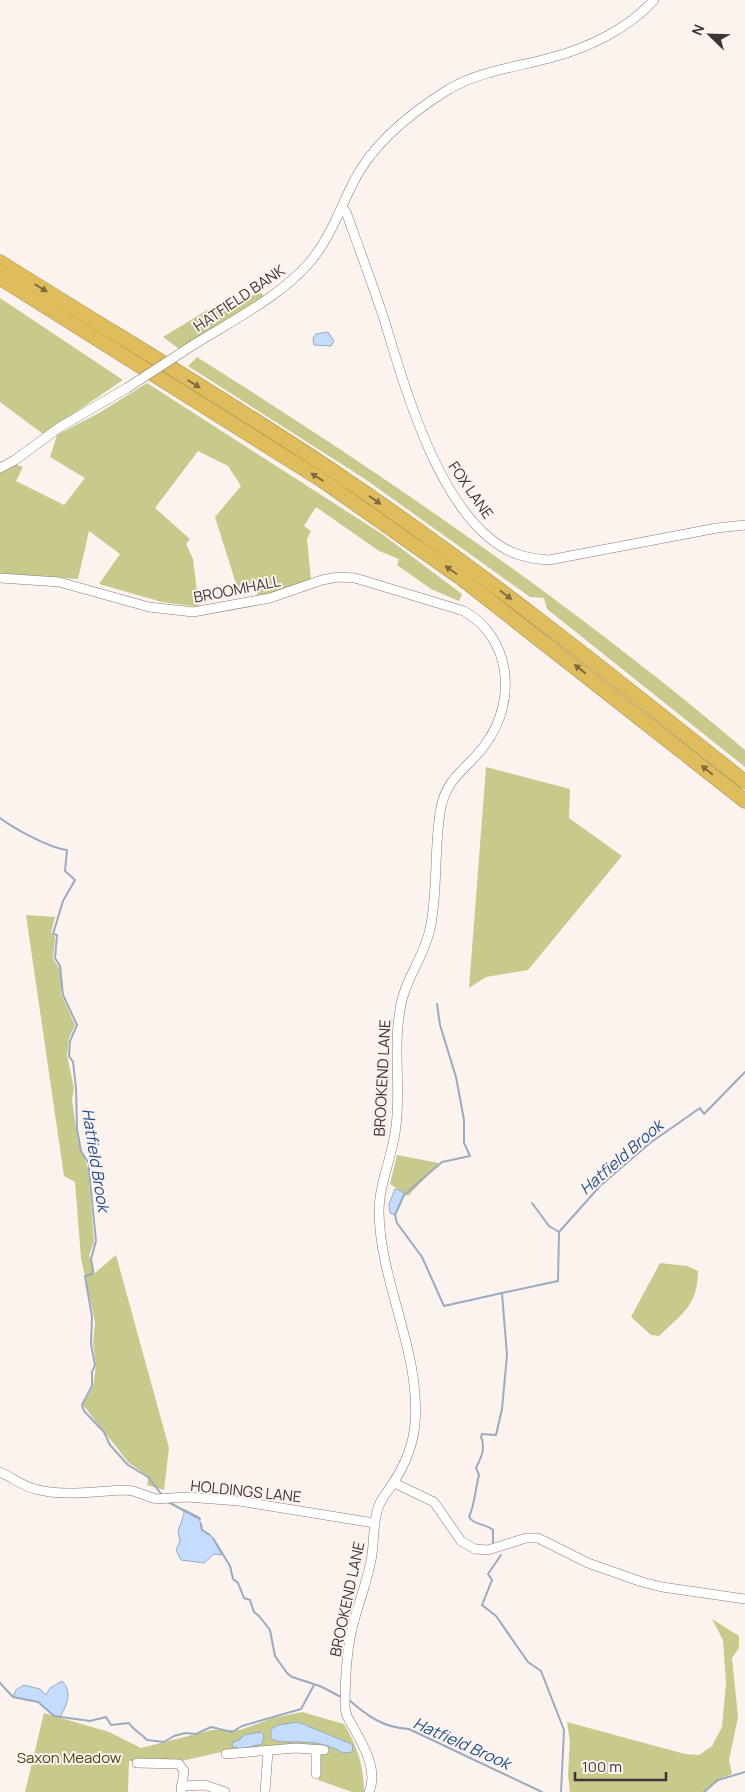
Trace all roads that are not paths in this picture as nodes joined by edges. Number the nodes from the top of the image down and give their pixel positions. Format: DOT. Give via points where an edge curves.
graph roads {
  1 [pos="654,0"];
  2 [pos="342,208"];
  3 [pos="0,262"];
  4 [pos="0,278"];
  5 [pos="0,468"];
  6 [pos="745,525"];
  7 [pos="0,578"];
  8 [pos="448,604"];
  9 [pos="745,782"];
  10 [pos="745,801"];
  11 [pos="0,1472"];
  12 [pos="394,1483"];
  13 [pos="374,1523"];
  14 [pos="745,1599"];
  15 [pos="268,1751"];
  16 [pos="226,1754"];
  17 [pos="137,1763"];
  18 [pos="316,1774"];
  19 [pos="181,1789"];
  20 [pos="225,1792"];
  21 [pos="264,1792"];
  22 [pos="369,1792"];
  1 -- 2 [label="street, HATFIELD BANK" via="616,31 578,49 487,74 450,89 398,127 374,152 359,172"];
  2 -- 5 [label="street, HATFIELD BANK, bridge" via="327,240 295,278"];
  2 -- 6 [label="street, FOX LANE" via="372,283 395,361 432,457 460,503 490,539 512,553 549,560"];
  3 -- 9 [label="highway, one-way" via="332,470 451,553"];
  10 -- 4 [label="highway, one-way" via="462,578 323,481"];
  7 -- 8 [label="street, BROOMHALL" via="70,584 173,612 212,610 270,598 338,577 360,579"];
  8 -- 12 [label="street, BROOKEND LANE" via="472,615 490,633 499,646 506,676 503,701 492,735 477,755 457,772 444,794 436,842 431,926 405,986 399,1012 396,1125 379,1214 410,1368 415,1423 410,1450"];
  11 -- 13 [label="street, HOLDINGS LANE" via="24,1485 45,1491 124,1490 156,1499 231,1500"];
  12 -- 13 [label="street, BROOKEND LANE" via="381,1500"];
  12 -- 14 [label="street" via="434,1502 462,1541 475,1549 488,1550 526,1538 538,1538 588,1563 642,1582"];
  13 -- 22 [label="street, BROOKEND LANE" via="371,1562 349,1640 345,1693 347,1716 372,1773"];
  15 -- 16 [label="street"];
  15 -- 18 [label="street" via="320,1750"];
  15 -- 21 [label="street"];
  17 -- 19 [label="street" via="179,1764 184,1772"];
  19 -- 20 [label="street" via="205,1785"];
}
